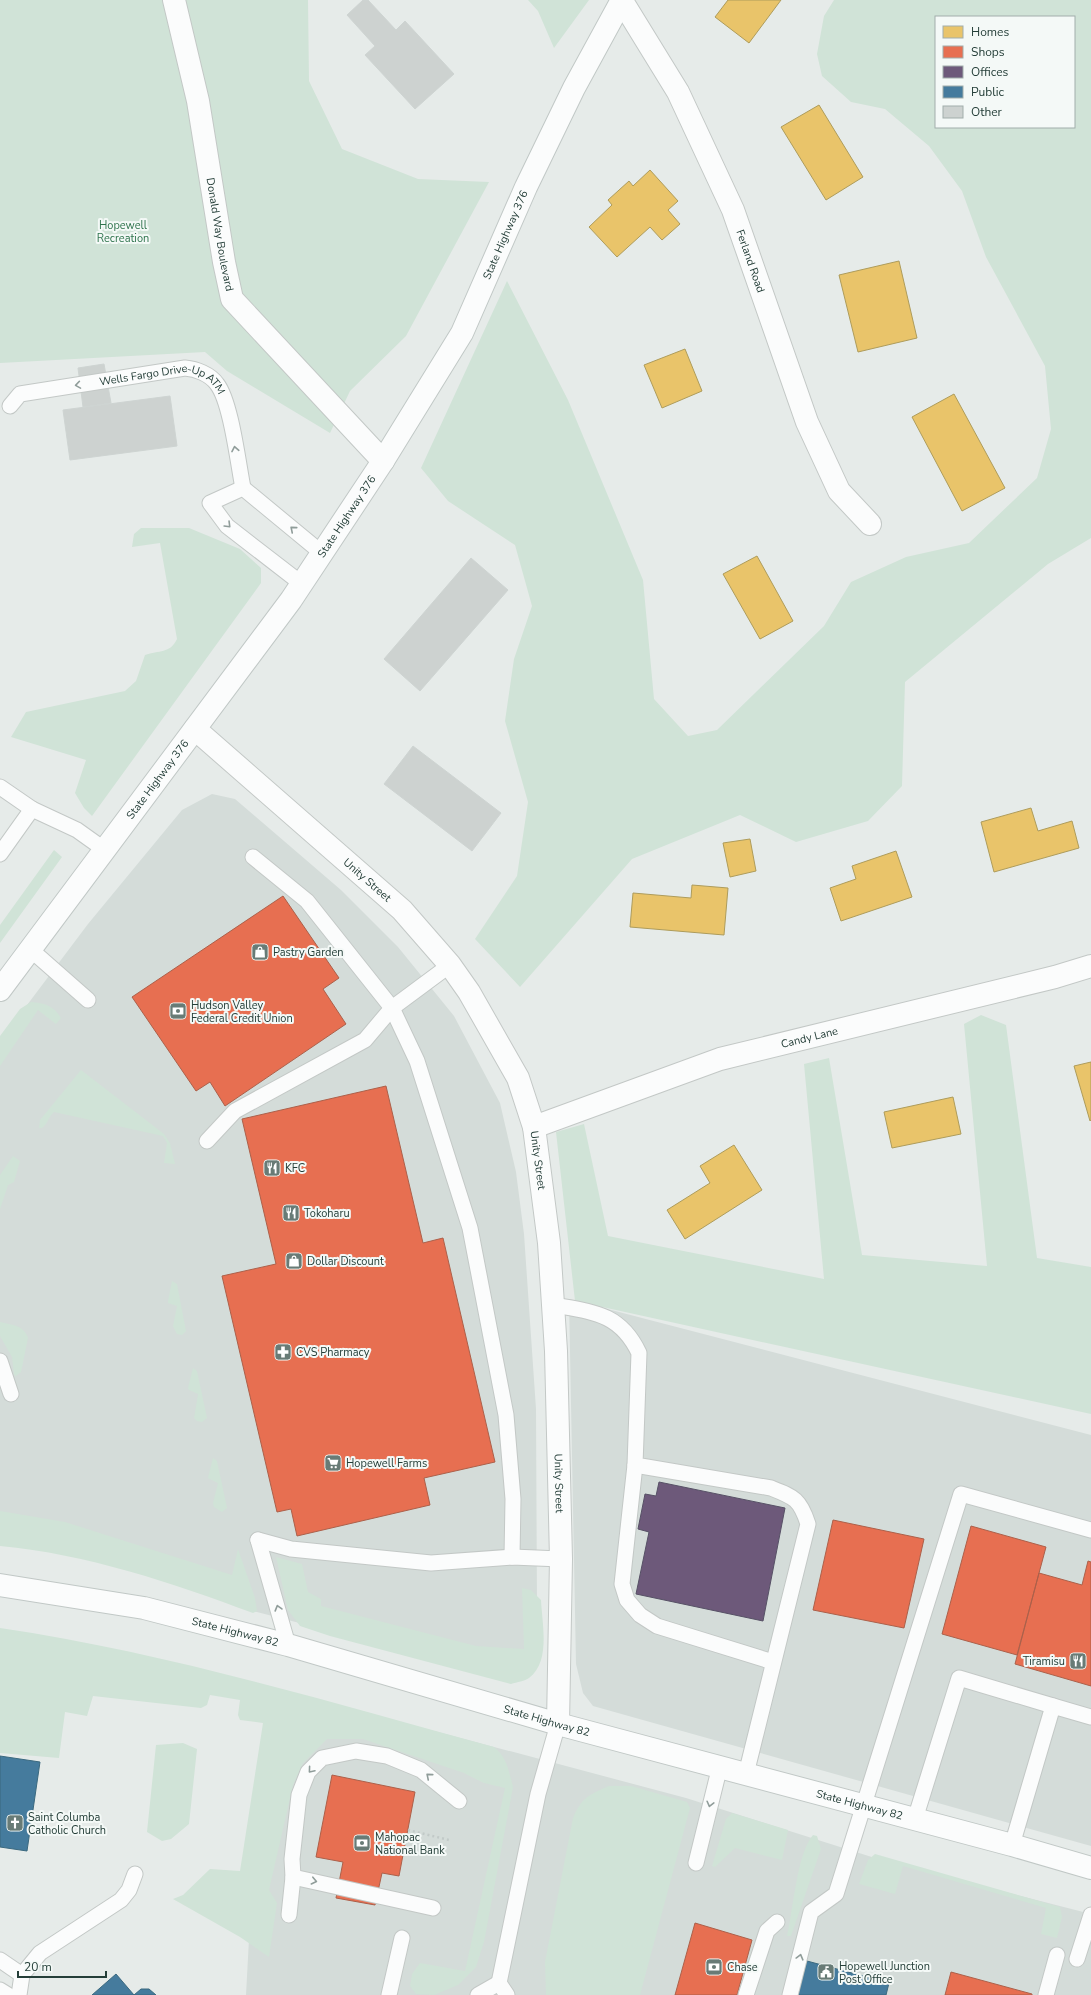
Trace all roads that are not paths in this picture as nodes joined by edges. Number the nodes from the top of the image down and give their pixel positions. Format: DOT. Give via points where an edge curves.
graph roads {
  1 [pos="174,0"];
  2 [pos="622,1"];
  3 [pos="10,406"];
  4 [pos="383,461"];
  5 [pos="242,488"];
  6 [pos="870,524"];
  7 [pos="323,554"];
  8 [pos="302,584"];
  9 [pos="196,729"];
  10 [pos="0,787"];
  11 [pos="32,809"];
  12 [pos="105,850"];
  13 [pos="0,854"];
  14 [pos="253,857"];
  15 [pos="30,949"];
  16 [pos="450,966"];
  17 [pos="1091,966"];
  18 [pos="0,990"];
  19 [pos="88,1000"];
  20 [pos="392,1008"];
  21 [pos="534,1127"];
  22 [pos="208,1141"];
  23 [pos="553,1305"];
  24 [pos="0,1360"];
  25 [pos="11,1394"];
  26 [pos="635,1465"];
  27 [pos="1091,1530"];
  28 [pos="512,1557"];
  29 [pos="561,1559"];
  30 [pos="0,1585"];
  31 [pos="288,1645"];
  32 [pos="773,1662"];
  33 [pos="1053,1706"];
  34 [pos="1091,1717"];
  35 [pos="558,1724"];
  36 [pos="720,1766"];
  37 [pos="746,1774"];
  38 [pos="459,1801"];
  39 [pos="864,1805"];
  40 [pos="915,1819"];
  41 [pos="1012,1845"];
  42 [pos="696,1863"];
  43 [pos="1091,1868"];
  44 [pos="135,1874"];
  45 [pos="293,1876"];
  46 [pos="433,1908"];
  47 [pos="290,1915"];
  48 [pos="1091,1916"];
  49 [pos="777,1922"];
  50 [pos="402,1938"];
  51 [pos="1057,1955"];
  52 [pos="1077,1959"];
  53 [pos="0,1960"];
  54 [pos="22,1975"];
  55 [pos="503,1989"];
  56 [pos="0,1990"];
  57 [pos="8,1995"];
  58 [pos="19,1995"];
  59 [pos="388,1995"];
  60 [pos="478,1995"];
  61 [pos="746,1995"];
  62 [pos="790,1995"];
  63 [pos="1046,1995"];
  1 -- 4 [label="street, Donald Way Boulevard" via="198,101 232,300"];
  2 -- 4 [label="street, State Highway 376" via="571,94 526,187 462,333"];
  2 -- 6 [label="street, Ferland Road" via="678,92 733,210 807,422 839,491"];
  5 -- 3 [label="lane, Wells Fargo Drive-Up ATM, one-way" via="226,403 217,383 197,369 185,368 20,394"];
  4 -- 7 [label="street, State Highway 376"];
  7 -- 5 [label="lane, one-way"];
  5 -- 8 [label="lane, one-way" via="210,503 227,526"];
  7 -- 8 [label="street, State Highway 376"];
  8 -- 9 [label="street, State Highway 376"];
  9 -- 12 [label="street, State Highway 376"];
  9 -- 16 [label="street, Unity Street" via="402,910"];
  10 -- 11 [label="lane"];
  11 -- 12 [label="lane" via="77,830"];
  11 -- 13 [label="lane"];
  12 -- 15 [label="street, State Highway 376"];
  14 -- 20 [label="lane" via="307,901"];
  15 -- 18 [label="street, State Highway 376"];
  15 -- 19 [label="lane"];
  16 -- 20 [label="lane"];
  16 -- 21 [label="street, Unity Street" via="469,992 518,1078"];
  17 -- 21 [label="street, Candy Lane" via="720,1059"];
  20 -- 22 [label="lane" via="365,1040 235,1111"];
  20 -- 28 [label="lane" via="417,1061 470,1228 506,1415 513,1499"];
  21 -- 23 [label="street, Unity Street" via="550,1244"];
  23 -- 26 [label="lane" via="598,1313 616,1323 631,1337 639,1353"];
  23 -- 29 [label="street, Unity Street"];
  24 -- 25 [label="lane"];
  26 -- 32 [label="lane" via="622,1584 627,1600 640,1615 657,1626"];
  26 -- 32 [label="lane" via="771,1488 790,1496 802,1507 808,1524"];
  27 -- 39 [label="lane" via="961,1494"];
  28 -- 29 [label="lane"];
  31 -- 28 [label="lane, one-way" via="258,1540 291,1548 432,1563"];
  29 -- 35 [label="street, Unity Street"];
  30 -- 31 [label="street, State Highway 82" via="144,1608"];
  31 -- 35 [label="street, State Highway 82"];
  32 -- 37 [label="lane"];
  33 -- 34 [label="lane"];
  33 -- 40 [label="lane" via="959,1678"];
  33 -- 41 [label="lane"];
  35 -- 36 [label="street, State Highway 82"];
  35 -- 55 [label="lane" via="538,1794"];
  36 -- 37 [label="street, State Highway 82"];
  36 -- 42 [label="lane, one-way"];
  37 -- 39 [label="street, State Highway 82"];
  38 -- 45 [label="lane, one-way" via="421,1770 387,1756 356,1751 322,1758 308,1772 298,1795 292,1859"];
  39 -- 40 [label="street, State Highway 82"];
  62 -- 39 [label="lane, one-way" via="811,1912 836,1894"];
  40 -- 41 [label="street, State Highway 82"];
  41 -- 43 [label="street, State Highway 82"];
  44 -- 54 [label="lane" via="129,1890 121,1900 40,1953"];
  45 -- 46 [label="lane, one-way"];
  45 -- 47 [label="lane"];
  48 -- 52 [label="lane"];
  49 -- 61 [label="lane" via="767,1931"];
  50 -- 59 [label="lane"];
  51 -- 63 [label="lane"];
  53 -- 54 [label="lane"];
  54 -- 58 [label="lane"];
  55 -- 60 [label="lane"];
  56 -- 57 [label="lane"];
}
